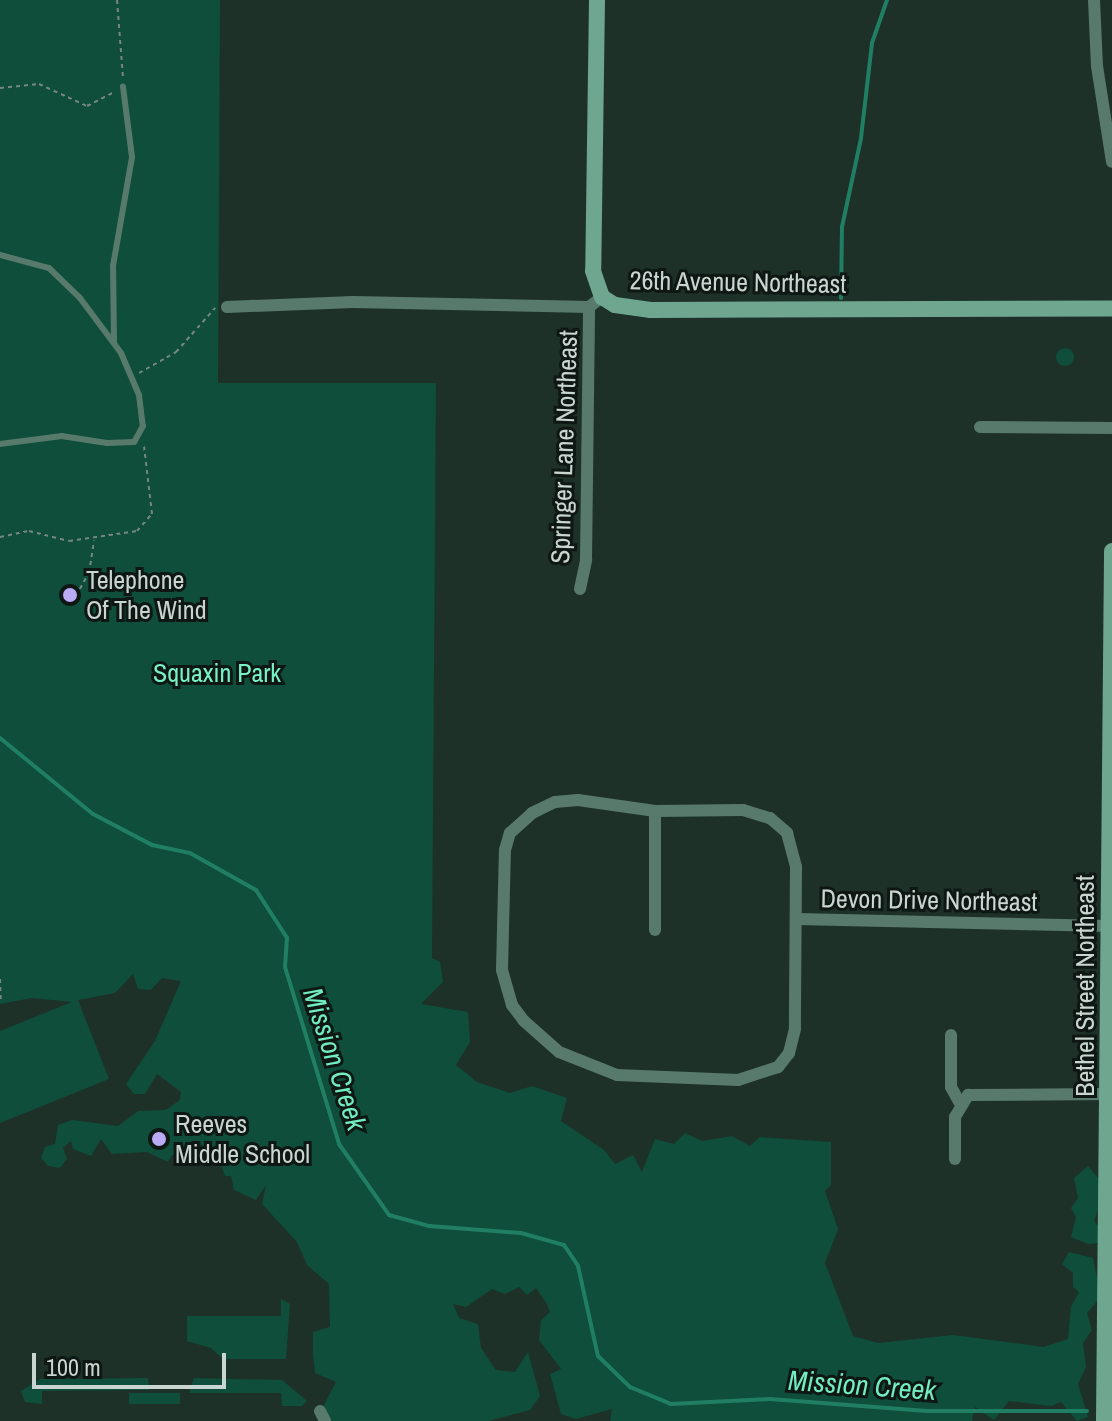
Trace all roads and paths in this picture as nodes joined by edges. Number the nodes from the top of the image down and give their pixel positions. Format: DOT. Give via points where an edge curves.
graph roads {
  1 [pos="117,0"];
  2 [pos="597,0"];
  3 [pos="1094,0"];
  4 [pos="123,87"];
  5 [pos="0,88"];
  6 [pos="1112,162"];
  7 [pos="0,255"];
  8 [pos="596,302"];
  9 [pos="227,307"];
  10 [pos="1112,308"];
  11 [pos="114,343"];
  12 [pos="131,376"];
  13 [pos="980,427"];
  14 [pos="1112,428"];
  15 [pos="140,435"];
  16 [pos="0,444"];
  17 [pos="0,537"];
  18 [pos="93,539"];
  19 [pos="1112,551"];
  20 [pos="580,589"];
  21 [pos="76,596"];
  22 [pos="1111,617"];
  23 [pos="655,811"];
  24 [pos="797,919"];
  25 [pos="1109,926"];
  26 [pos="655,930"];
  27 [pos="1110,958"];
  28 [pos="0,979"];
  29 [pos="1,1003"];
  30 [pos="951,1035"];
  31 [pos="1109,1094"];
  32 [pos="960,1103"];
  33 [pos="955,1159"];
  34 [pos="1104,1421"];
  1 -- 4 [label="path"];
  2 -- 8 [label="street" via="592,256"];
  3 -- 6 [label="street" via="1097,66"];
  4 -- 5 [label="path" via="87,106 39,84"];
  4 -- 11 [label="lane" via="132,157 113,266"];
  7 -- 11 [label="lane" via="49,268"];
  8 -- 9 [label="street, 26th Avenue Northeast"];
  8 -- 10 [label="street, 26th Avenue Northeast" via="651,310"];
  8 -- 20 [label="street, Springer Lane Northeast" via="586,560"];
  9 -- 12 [label="path" via="210,312 176,352"];
  11 -- 12 [label="lane"];
  12 -- 15 [label="lane" via="139,395"];
  13 -- 14 [label="street"];
  15 -- 16 [label="lane" via="134,442 62,436"];
  15 -- 18 [label="path" via="149,466 152,514 137,531"];
  17 -- 18 [label="path" via="29,531 69,541"];
  18 -- 21 [label="path" via="89,573"];
  19 -- 22 [label="street, Bethel Street Northeast"];
  22 -- 25 [label="street, Bethel Street Northeast"];
  23 -- 24 [label="street" via="743,810 770,818 787,833 795,854"];
  23 -- 24 [label="street" via="578,800 555,802 510,833 501,878 506,988 524,1021 559,1052 600,1071 635,1078 738,1080 767,1074 784,1061 792,1043"];
  23 -- 26 [label="street"];
  24 -- 25 [label="street, Devon Drive Northeast"];
  25 -- 27 [label="street, Bethel Street Northeast"];
  27 -- 31 [label="street, Bethel Street Northeast"];
  28 -- 29 [label="path"];
  30 -- 32 [label="street" via="951,1087"];
  31 -- 32 [label="street" via="988,1091 968,1095"];
  31 -- 34 [label="street, Bethel Street Northeast"];
  32 -- 33 [label="street"];
}
